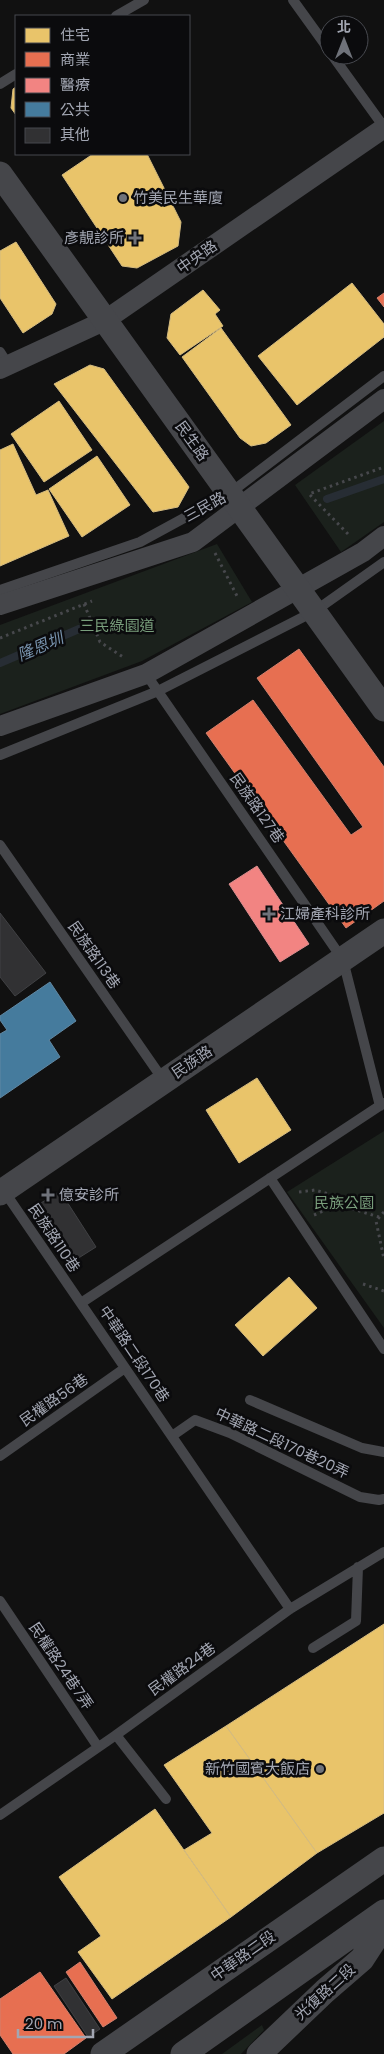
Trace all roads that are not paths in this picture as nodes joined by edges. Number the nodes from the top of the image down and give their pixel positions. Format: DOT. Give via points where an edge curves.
graph roads {
  1 [pos="144,0"];
  2 [pos="293,0"];
  3 [pos="118,15"];
  4 [pos="319,36"];
  5 [pos="339,65"];
  6 [pos="15,75"];
  7 [pos="0,84"];
  8 [pos="384,127"];
  9 [pos="0,174"];
  10 [pos="104,321"];
  11 [pos="3,362"];
  12 [pos="384,376"];
  13 [pos="384,400"];
  14 [pos="235,500"];
  15 [pos="384,536"];
  16 [pos="384,562"];
  17 [pos="296,589"];
  18 [pos="0,590"];
  19 [pos="0,605"];
  20 [pos="315,612"];
  21 [pos="146,674"];
  22 [pos="158,691"];
  23 [pos="384,709"];
  24 [pos="0,726"];
  25 [pos="0,755"];
  26 [pos="0,846"];
  27 [pos="384,931"];
  28 [pos="344,960"];
  29 [pos="164,1081"];
  30 [pos="382,1104"];
  31 [pos="270,1178"];
  32 [pos="2,1192"];
  33 [pos="81,1303"];
  34 [pos="384,1349"];
  35 [pos="125,1368"];
  36 [pos="250,1400"];
  37 [pos="172,1436"];
  38 [pos="384,1452"];
  39 [pos="0,1456"];
  40 [pos="384,1499"];
  41 [pos="384,1552"];
  42 [pos="358,1567"];
  43 [pos="0,1601"];
  44 [pos="290,1609"];
  45 [pos="313,1648"];
  46 [pos="116,1735"];
  47 [pos="98,1747"];
  48 [pos="166,1799"];
  49 [pos="0,1815"];
  50 [pos="384,1859"];
  51 [pos="384,1912"];
  52 [pos="384,1925"];
  53 [pos="274,2045"];
  54 [pos="103,2054"];
  55 [pos="182,2054"];
  56 [pos="259,2054"];
  1 -- 3 [label="lane"];
  2 -- 4 [label="lane"];
  5 -- 8 [label="lane"];
  6 -- 7 [label="lane"];
  8 -- 10 [label="street, 中央路"];
  9 -- 10 [label="street, 民生路"];
  10 -- 11 [label="street, 中央路"];
  10 -- 14 [label="street, 民生路"];
  12 -- 14 [label="lane, 三民路"];
  13 -- 14 [label="street, 三民路"];
  14 -- 17 [label="street, 民生路"];
  14 -- 18 [label="lane, 三民路" via="140,542"];
  14 -- 19 [label="street, 三民路" via="193,542"];
  15 -- 17 [label="street" via="363,552"];
  16 -- 20 [label="lane"];
  17 -- 20 [label="street, 民生路"];
  17 -- 21 [label="street"];
  20 -- 22 [label="lane"];
  20 -- 23 [label="street, 民生路"];
  21 -- 22 [label="lane, 民族路127巷"];
  21 -- 24 [label="street"];
  22 -- 25 [label="lane"];
  22 -- 28 [label="lane, 民族路127巷"];
  26 -- 29 [label="lane, 民族路113巷"];
  27 -- 28 [label="street, 民族路"];
  28 -- 29 [label="street, 民族路"];
  28 -- 30 [label="lane"];
  29 -- 32 [label="street, 民族路"];
  30 -- 31 [label="lane, 中華路二段170巷"];
  31 -- 33 [label="lane, 中華路二段170巷"];
  31 -- 34 [label="lane"];
  32 -- 33 [label="lane, 民族路110巷"];
  33 -- 35 [label="lane, 中華路二段170巷"];
  35 -- 37 [label="lane, 中華路二段170巷"];
  35 -- 39 [label="lane, 民權路56巷"];
  36 -- 38 [label="lane, 中華路二段170巷20弄" via="362,1448"];
  37 -- 40 [label="lane, 中華路二段170巷20弄" via="195,1420 230,1432 360,1497"];
  37 -- 44 [label="lane, 中華路二段170巷"];
  41 -- 42 [label="lane, 民權路24巷"];
  42 -- 44 [label="lane, 民權路24巷"];
  42 -- 45 [label="lane" via="356,1621"];
  43 -- 47 [label="lane, 民權路24巷7弄"];
  44 -- 46 [label="lane, 民權路24巷"];
  46 -- 47 [label="lane, 民權路24巷"];
  46 -- 48 [label="lane"];
  47 -- 49 [label="lane, 民權路24巷"];
  50 -- 54 [label="street, 中華路二段"];
  51 -- 55 [label="street"];
  52 -- 53 [label="street, 光復路二段" via="362,1959 325,1991"];
  53 -- 56 [label="street, 光復路二段"];
}
